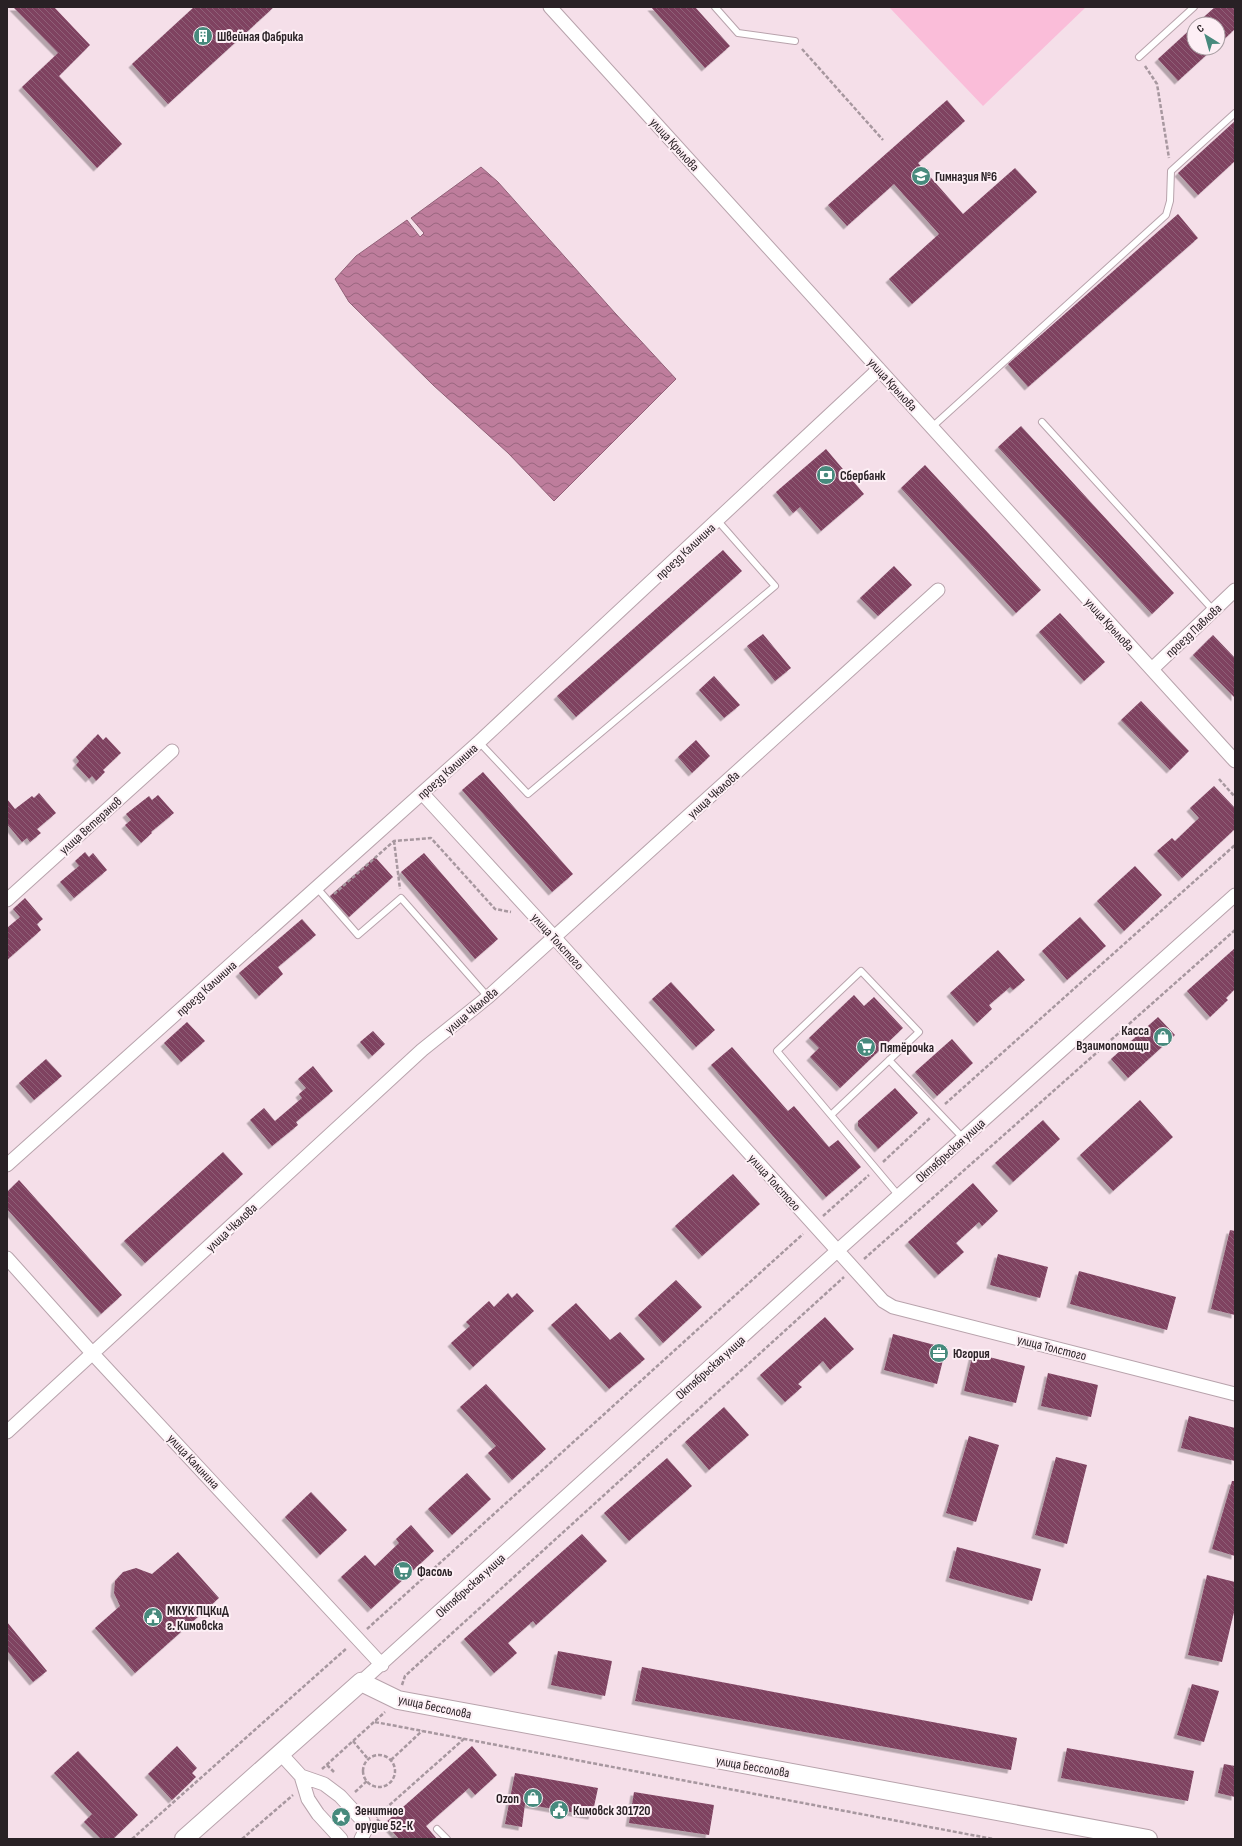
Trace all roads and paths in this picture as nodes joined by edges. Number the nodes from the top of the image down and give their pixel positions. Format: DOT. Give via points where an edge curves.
graph roads {
  1 [pos="550,7"];
  2 [pos="715,7"];
  3 [pos="1194,7"];
  4 [pos="795,41"];
  5 [pos="1139,57"];
  6 [pos="1235,112"];
  7 [pos="883,140"];
  8 [pos="1171,171"];
  9 [pos="879,369"];
  10 [pos="1042,422"];
  11 [pos="932,427"];
  12 [pos="718,521"];
  13 [pos="938,590"];
  14 [pos="1235,590"];
  15 [pos="1214,611"];
  16 [pos="1152,669"];
  17 [pos="479,742"];
  18 [pos="172,750"];
  19 [pos="1235,761"];
  20 [pos="1219,779"];
  21 [pos="422,793"];
  22 [pos="1235,797"];
  23 [pos="394,841"];
  24 [pos="1235,845"];
  25 [pos="317,888"];
  26 [pos="1235,895"];
  27 [pos="401,898"];
  28 [pos="7,900"];
  29 [pos="327,900"];
  30 [pos="535,916"];
  31 [pos="1235,930"];
  32 [pos="554,937"];
  33 [pos="488,997"];
  34 [pos="889,1060"];
  35 [pos="937,1111"];
  36 [pos="831,1115"];
  37 [pos="963,1138"];
  38 [pos="7,1165"];
  39 [pos="876,1169"];
  40 [pos="898,1196"];
  41 [pos="814,1225"];
  42 [pos="837,1251"];
  43 [pos="7,1258"];
  44 [pos="853,1269"];
  45 [pos="93,1354"];
  46 [pos="1235,1394"];
  47 [pos="7,1432"];
  48 [pos="358,1638"];
  49 [pos="382,1665"];
  50 [pos="361,1682"];
  51 [pos="398,1700"];
  52 [pos="374,1722"];
  53 [pos="423,1730"];
  54 [pos="465,1738"];
  55 [pos="353,1741"];
  56 [pos="280,1753"];
  57 [pos="368,1759"];
  58 [pos="391,1760"];
  59 [pos="305,1780"];
  60 [pos="367,1781"];
  61 [pos="354,1793"];
  62 [pos="376,1817"];
  63 [pos="437,1829"];
  64 [pos="132,1839"];
  65 [pos="184,1839"];
  66 [pos="242,1839"];
  67 [pos="341,1839"];
  68 [pos="361,1839"];
  69 [pos="447,1839"];
  70 [pos="993,1839"];
  71 [pos="1148,1839"];
  1 -- 9 [label="street, улица Крылова"];
  2 -- 4 [label="lane" via="738,33"];
  3 -- 5 [label="lane"];
  4 -- 7 [label="path"];
  5 -- 8 [label="path" via="1157,84"];
  6 -- 8 [label="lane"];
  8 -- 11 [label="lane" via="1170,201 1166,216"];
  9 -- 11 [label="street, улица Крылова"];
  9 -- 12 [label="street, проезд Калинина"];
  10 -- 15 [label="lane"];
  11 -- 16 [label="street, улица Крылова"];
  12 -- 17 [label="street, проезд Калинина"];
  12 -- 17 [label="lane" via="775,586 528,794"];
  13 -- 32 [label="street, улица Чкалова"];
  14 -- 15 [label="street, проезд Павлова"];
  15 -- 16 [label="street, проезд Павлова"];
  16 -- 19 [label="street, улица Крылова"];
  17 -- 21 [label="street, проезд Калинина"];
  18 -- 28 [label="street, улица Ветеранов"];
  20 -- 22 [label="path"];
  21 -- 25 [label="street, проезд Калинина"];
  21 -- 30 [label="street, улица Толстого"];
  23 -- 27 [label="path"];
  23 -- 29 [label="path"];
  23 -- 30 [label="path" via="431,838 495,909"];
  24 -- 35 [label="path"];
  25 -- 29 [label="lane"];
  25 -- 38 [label="street, проезд Калинина"];
  26 -- 37 [label="street, Октябрьская улица"];
  27 -- 29 [label="lane" via="358,935"];
  27 -- 33 [label="lane"];
  30 -- 32 [label="street, улица Толстого"];
  31 -- 44 [label="path"];
  32 -- 33 [label="street, улица Чкалова"];
  32 -- 41 [label="street, улица Толстого"];
  33 -- 45 [label="street, улица Чкалова" via="422,1050"];
  34 -- 35 [label="lane"];
  34 -- 36 [label="lane"];
  34 -- 36 [label="lane" via="919,1032 861,971 777,1051"];
  35 -- 37 [label="lane"];
  35 -- 39 [label="path"];
  36 -- 39 [label="lane"];
  37 -- 40 [label="street, Октябрьская улица"];
  39 -- 40 [label="lane"];
  39 -- 41 [label="path"];
  40 -- 42 [label="street, Октябрьская улица"];
  41 -- 42 [label="street, улица Толстого"];
  41 -- 48 [label="path"];
  42 -- 44 [label="street, улица Толстого"];
  42 -- 49 [label="street, Октябрьская улица"];
  43 -- 45 [label="street, улица Калинина"];
  44 -- 46 [label="street, улица Толстого" via="876,1295 893,1307"];
  44 -- 51 [label="path" via="405,1676"];
  45 -- 47 [label="street, улица Чкалова"];
  45 -- 48 [label="street, улица Калинина"];
  48 -- 49 [label="street, улица Калинина"];
  48 -- 64 [label="path"];
  49 -- 50 [label="street, Октябрьская улица"];
  50 -- 51 [label="main road, улица Бессолова"];
  50 -- 56 [label="main road, Октябрьская улица"];
  51 -- 52 [label="path"];
  51 -- 71 [label="main road, улица Бессолова"];
  52 -- 53 [label="path"];
  52 -- 55 [label="path"];
  53 -- 54 [label="path"];
  53 -- 58 [label="path"];
  54 -- 62 [label="path"];
  54 -- 70 [label="path"];
  55 -- 57 [label="path"];
  55 -- 59 [label="path"];
  56 -- 59 [label="street"];
  56 -- 65 [label="main road, Октябрьская улица"];
  57 -- 58 [label="path" via="380,1755"];
  57 -- 60 [label="path" via="363,1770"];
  58 -- 60 [label="path" via="395,1772 389,1783 378,1787"];
  59 -- 66 [label="path"];
  59 -- 67 [label="street" via="308,1799"];
  59 -- 68 [label="street" via="324,1784 340,1796 364,1822 365,1831"];
  60 -- 61 [label="path"];
  63 -- 69 [label="lane"];
}
